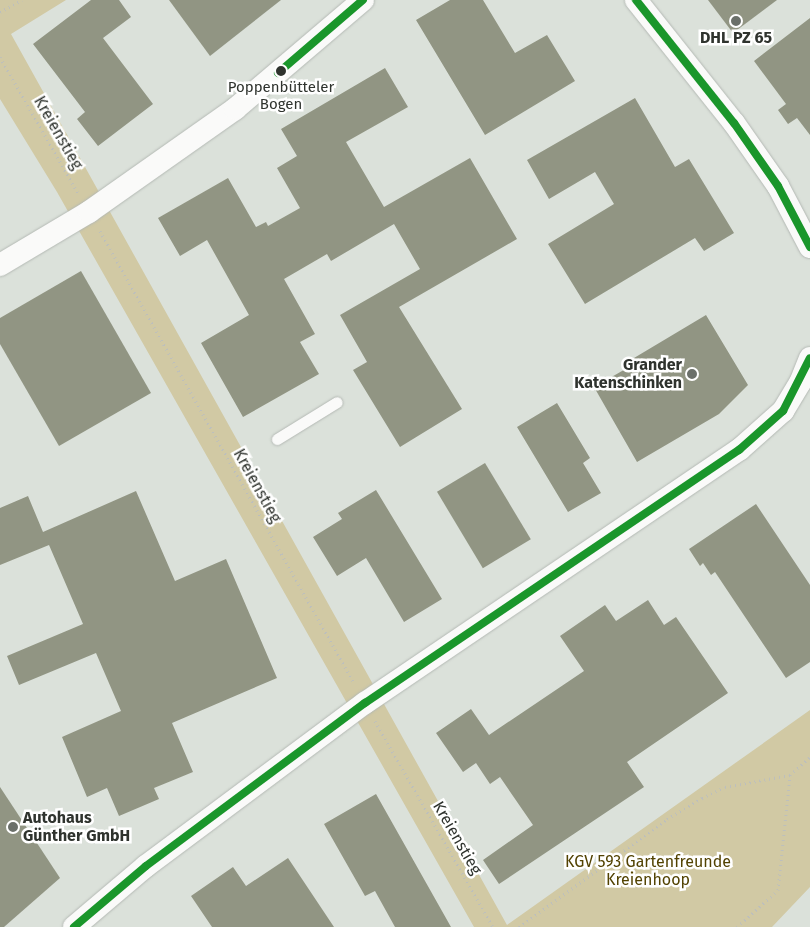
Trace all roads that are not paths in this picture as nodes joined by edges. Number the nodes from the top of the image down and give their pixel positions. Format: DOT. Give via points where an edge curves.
graph roads {
  1 [pos="363,0"];
  2 [pos="636,0"];
  3 [pos="810,247"];
  4 [pos="0,265"];
  5 [pos="810,358"];
  6 [pos="337,402"];
  7 [pos="277,439"];
  8 [pos="74,927"];
  1 -- 4 [label="street" via="235,109 89,212"];
  2 -- 3 [label="street" via="734,123 778,186"];
  5 -- 8 [label="street" via="783,411 740,450 365,703 146,866"];
  6 -- 7 [label="lane"];
}
